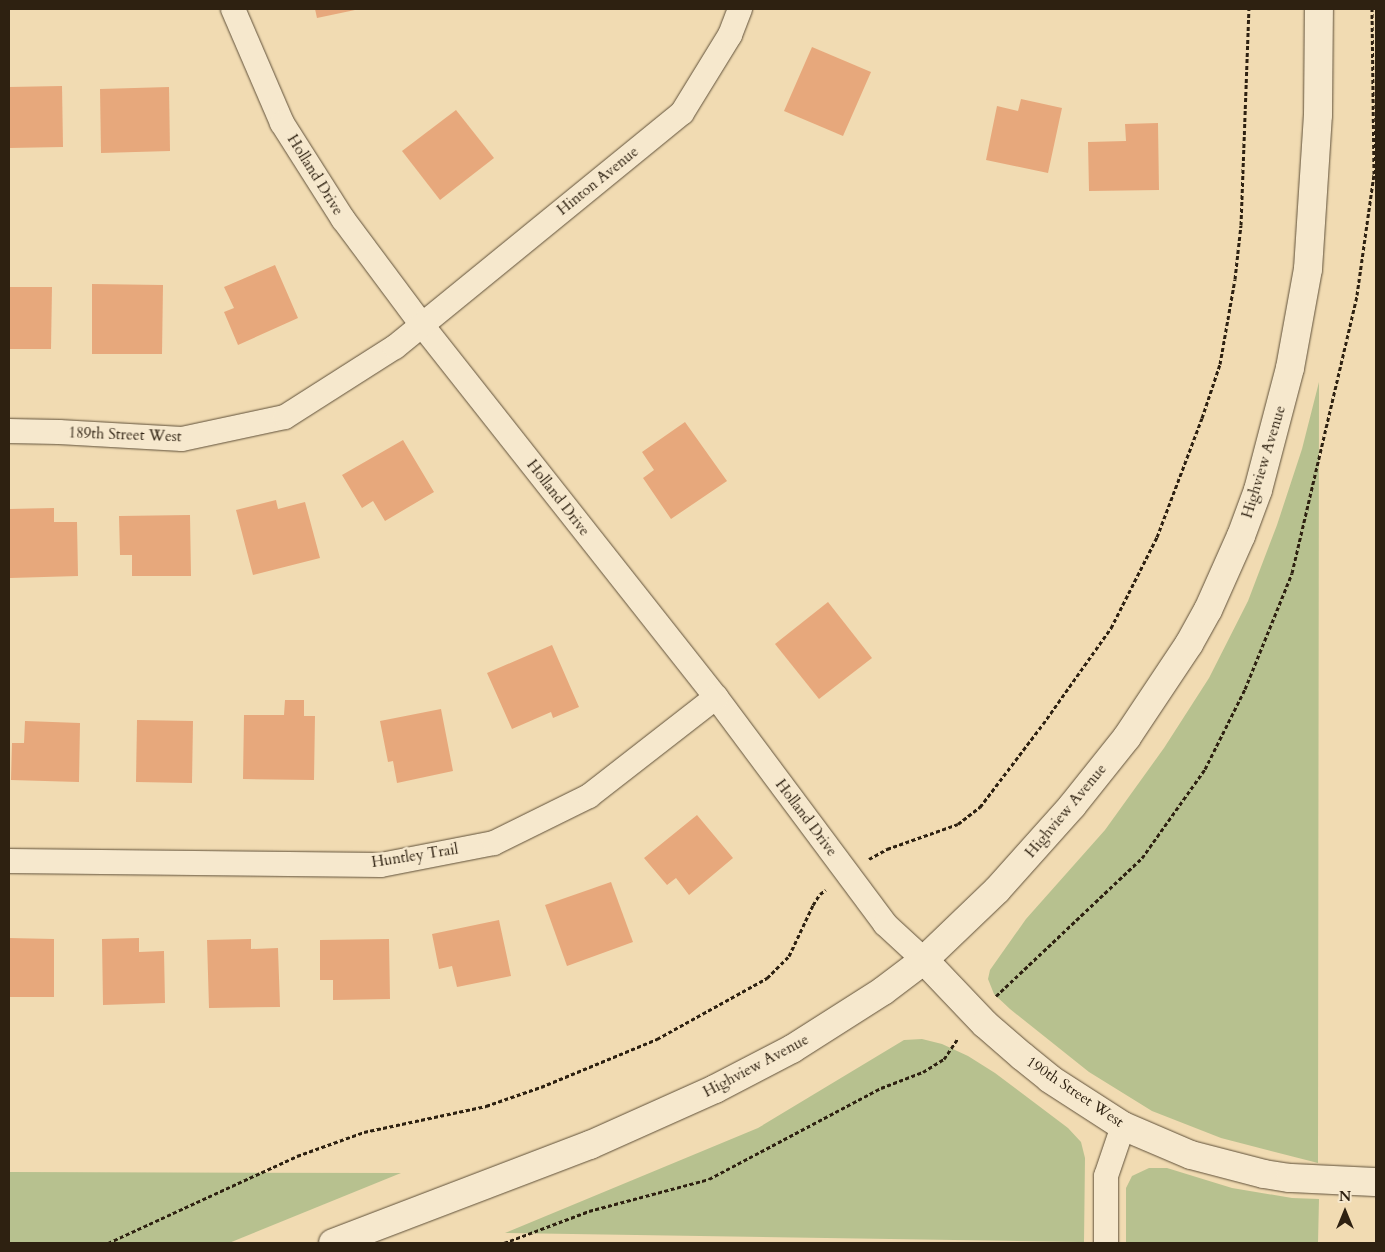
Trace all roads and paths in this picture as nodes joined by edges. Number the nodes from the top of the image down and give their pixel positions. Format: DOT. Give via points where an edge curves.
graph roads {
  1 [pos="233,9"];
  2 [pos="740,9"];
  3 [pos="1249,9"];
  4 [pos="1319,9"];
  5 [pos="422,326"];
  6 [pos="9,431"];
  7 [pos="716,698"];
  8 [pos="9,861"];
  9 [pos="849,876"];
  10 [pos="924,960"];
  11 [pos="1123,1126"];
  12 [pos="1376,1182"];
  13 [pos="108,1243"];
  14 [pos="333,1243"];
  15 [pos="1106,1243"];
  1 -- 5 [label="street, Holland Drive" via="282,123 342,219"];
  2 -- 5 [label="street, Hinton Avenue" via="730,35 682,112"];
  3 -- 9 [label="path" via="1241,225 1235,279 1220,364 1157,537 1111,628 980,806 958,824 887,849 864,861"];
  4 -- 10 [label="street, Highview Avenue" via="1318,115 1308,269 1280,410 1258,490 1241,536 1189,644 1127,737 1032,853"];
  5 -- 6 [label="street, 189th Street West" via="395,347 285,417 182,439"];
  5 -- 7 [label="street, Holland Drive"];
  7 -- 8 [label="street, Huntley Trail" via="589,796 494,843 381,865"];
  7 -- 9 [label="street, Holland Drive"];
  9 -- 10 [label="street, Holland Drive" via="885,924"];
  9 -- 13 [label="path" via="820,894 789,956 767,978 657,1039 486,1106 364,1132 297,1156"];
  10 -- 11 [label="street, 190th Street West" via="1022,1056 1050,1079"];
  10 -- 14 [label="street, Highview Avenue" via="883,991 792,1049 723,1085 590,1145"];
  11 -- 12 [label="street, 190th Street West" via="1198,1157 1264,1174"];
  11 -- 15 [label="street" via="1106,1176"];
}
